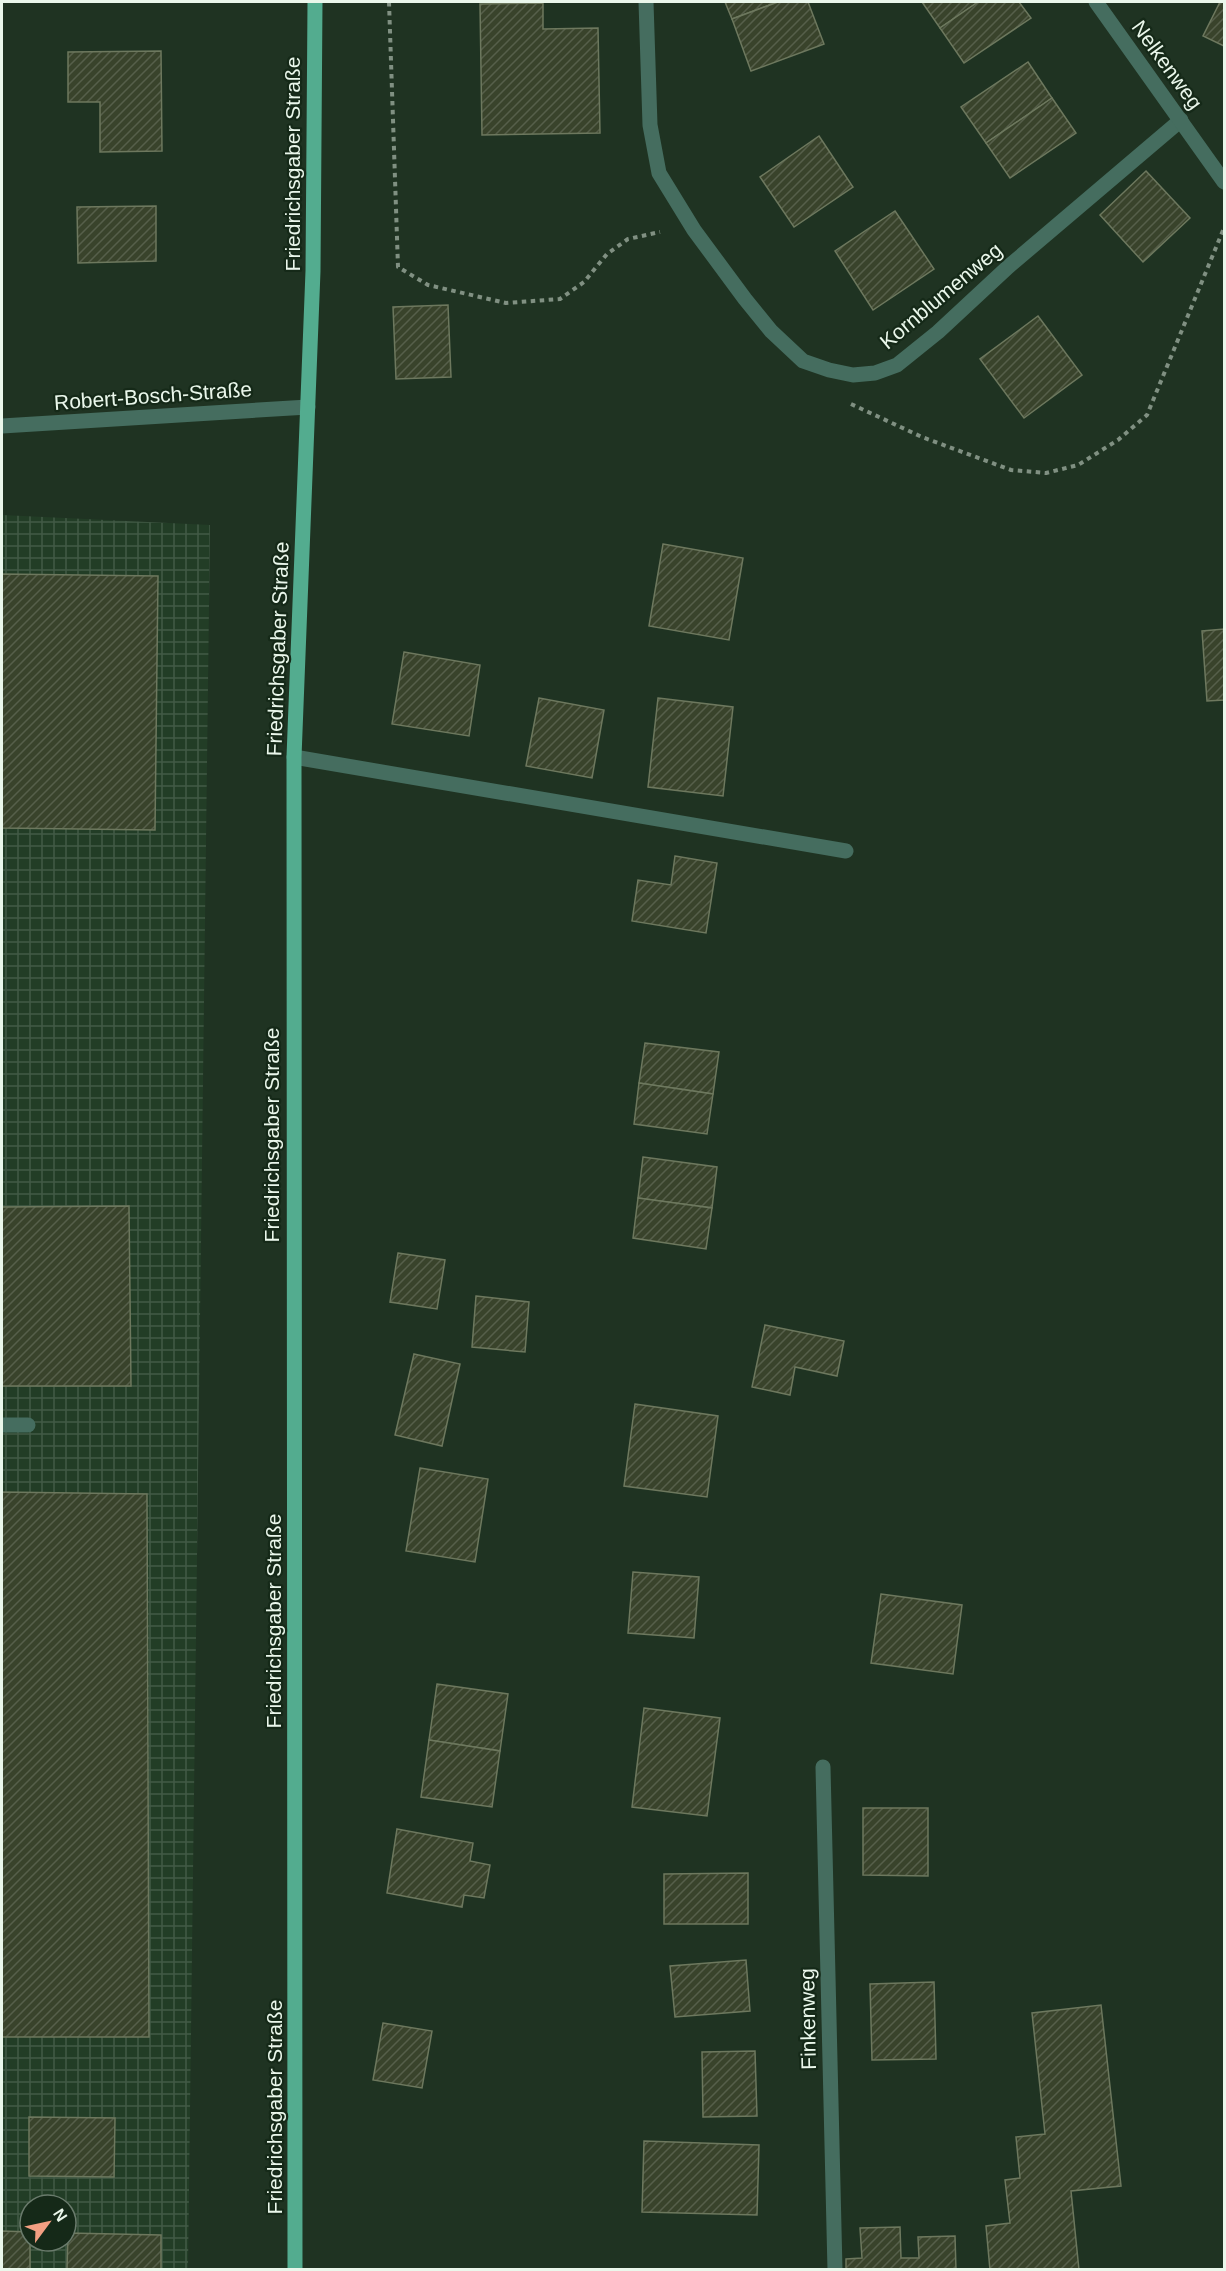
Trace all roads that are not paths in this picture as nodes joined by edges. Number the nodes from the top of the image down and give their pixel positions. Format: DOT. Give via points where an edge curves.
graph roads {
  1 [pos="315,2"];
  2 [pos="646,2"];
  3 [pos="1096,2"];
  4 [pos="1181,120"];
  5 [pos="1224,182"];
  6 [pos="308,407"];
  7 [pos="2,426"];
  8 [pos="294,757"];
  9 [pos="846,851"];
  10 [pos="2,1425"];
  11 [pos="28,1425"];
  12 [pos="823,1767"];
  13 [pos="296,2270"];
  14 [pos="835,2270"];
  1 -- 6 [label="main road, Friedrichsgaber Straße"];
  2 -- 4 [label="street, Kornblumenweg" via="650,125 659,173 694,230 771,331 802,361 829,370 853,375 897,365"];
  3 -- 4 [label="street, Nelkenweg"];
  4 -- 5 [label="street, Nelkenweg"];
  6 -- 7 [label="street, Robert-Bosch-Straße"];
  6 -- 8 [label="main road, Friedrichsgaber Straße"];
  8 -- 9 [label="street"];
  8 -- 13 [label="main road, Friedrichsgaber Straße"];
  10 -- 11 [label="street"];
  12 -- 14 [label="street, Finkenweg"];
}
